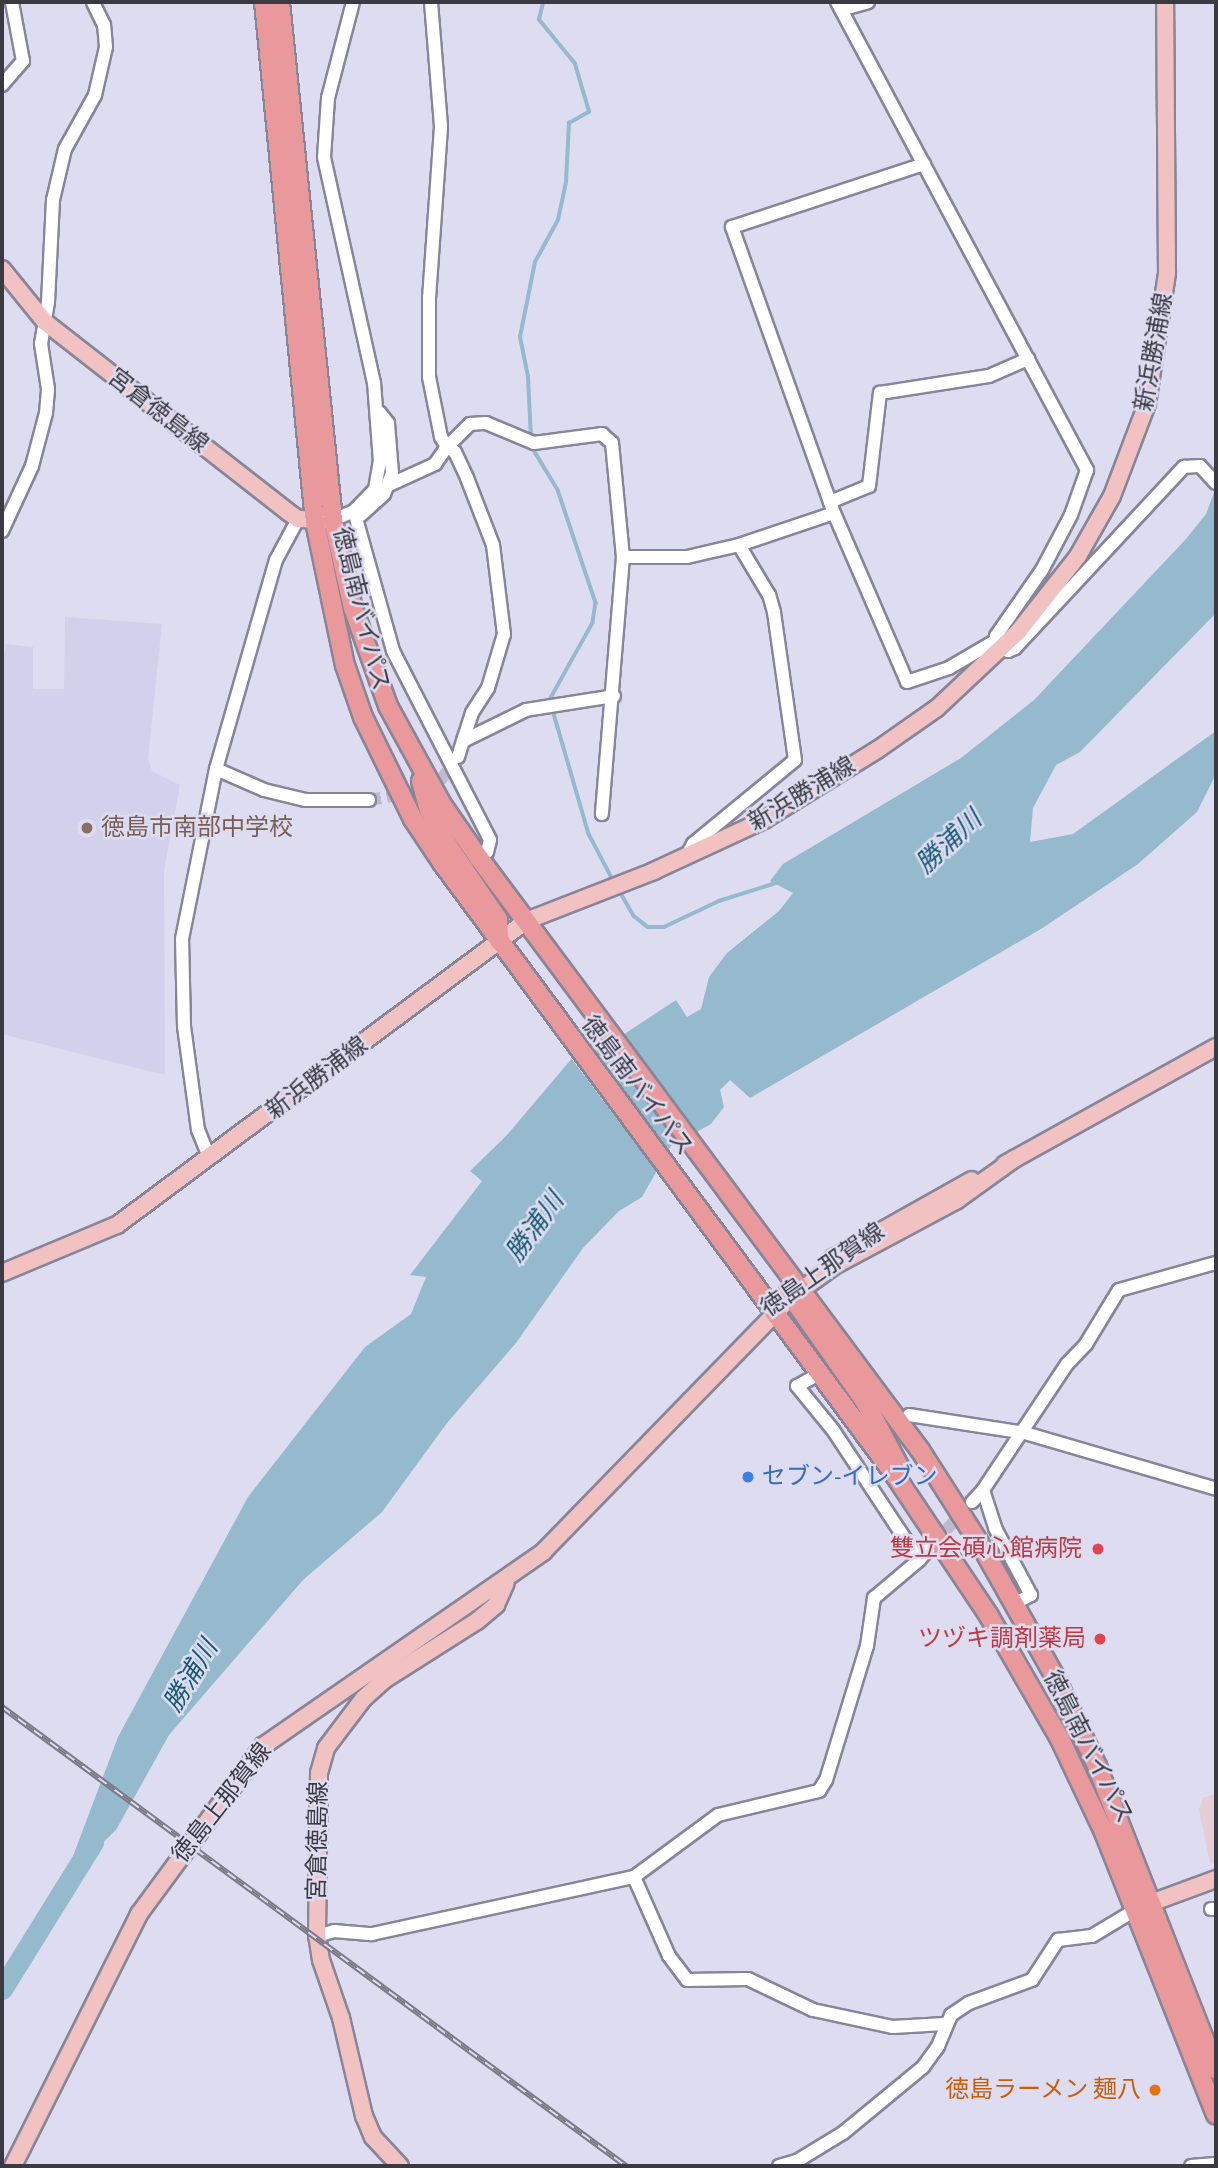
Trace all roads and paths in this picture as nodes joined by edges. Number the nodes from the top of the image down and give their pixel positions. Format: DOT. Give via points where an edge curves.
graph roads {
  1 [pos="12,2"];
  2 [pos="93,2"];
  3 [pos="264,2"];
  4 [pos="280,2"];
  5 [pos="353,2"];
  6 [pos="431,2"];
  7 [pos="868,2"];
  8 [pos="1165,2"];
  9 [pos="840,6"];
  10 [pos="2,85"];
  11 [pos="924,164"];
  12 [pos="3,274"];
  13 [pos="45,321"];
  14 [pos="1028,359"];
  15 [pos="379,411"];
  16 [pos="447,447"];
  17 [pos="1215,481"];
  18 [pos="389,485"];
  19 [pos="832,508"];
  20 [pos="356,514"];
  21 [pos="300,518"];
  22 [pos="333,520"];
  23 [pos="2,531"];
  24 [pos="739,545"];
  25 [pos="623,557"];
  26 [pos="997,645"];
  27 [pos="614,696"];
  28 [pos="463,741"];
  29 [pos="458,757"];
  30 [pos="414,758"];
  31 [pos="216,769"];
  32 [pos="369,800"];
  33 [pos="601,814"];
  34 [pos="687,855"];
  35 [pos="479,858"];
  36 [pos="531,927"];
  37 [pos="503,947"];
  38 [pos="1216,1047"];
  39 [pos="209,1157"];
  40 [pos="1216,1263"];
  41 [pos="2,1273"];
  42 [pos="792,1287"];
  43 [pos="766,1303"];
  44 [pos="819,1374"];
  45 [pos="909,1415"];
  46 [pos="1025,1433"];
  47 [pos="1216,1489"];
  48 [pos="983,1490"];
  49 [pos="972,1502"];
  50 [pos="919,1509"];
  51 [pos="929,1549"];
  52 [pos="919,1560"];
  53 [pos="507,1581"];
  54 [pos="1015,1603"];
  55 [pos="634,1877"];
  56 [pos="1216,1879"];
  57 [pos="1145,1905"];
  58 [pos="317,1936"];
  59 [pos="944,2024"];
  60 [pos="1216,2069"];
  61 [pos="1216,2115"];
  62 [pos="798,2164"];
  63 [pos="1216,2164"];
  64 [pos="13,2166"];
  65 [pos="400,2166"];
  66 [pos="779,2166"];
  67 [pos="1191,2166"];
  1 -- 10 [label="street" via="23,61"];
  2 -- 13 [label="street" via="104,25 102,73 95,95 71,135 53,200"];
  3 -- 21 [label="highway, 徳島南バイパス"];
  4 -- 22 [label="highway, 徳島南バイパス"];
  5 -- 15 [label="street" via="328,98 324,157"];
  6 -- 16 [label="street" via="440,127 429,297 429,377"];
  7 -- 9 [label="street"];
  8 -- 26 [label="main road, 新浜勝浦線" via="1167,274 1147,404 1112,496 1078,556 1040,606"];
  9 -- 11 [label="street"];
  11 -- 14 [label="street"];
  11 -- 19 [label="street" via="732,227"];
  12 -- 13 [label="main road, 宮倉徳島線"];
  13 -- 21 [label="main road, 宮倉徳島線"];
  13 -- 23 [label="street" via="41,344 48,389 46,413 33,466"];
  14 -- 19 [label="street" via="989,376 880,393 869,486"];
  14 -- 26 [label="street" via="1087,470 1071,515"];
  15 -- 18 [label="street" via="387,423 392,450"];
  15 -- 20 [label="street" via="379,479"];
  16 -- 18 [label="street" via="435,464"];
  16 -- 25 [label="street" via="470,425 478,424 508,429 531,442 608,436"];
  16 -- 28 [label="street" via="463,470 493,545 504,625 488,688 472,713"];
  17 -- 26 [label="street" via="1200,467 1184,467 1015,648"];
  18 -- 20 [label="street"];
  19 -- 24 [label="street"];
  19 -- 26 [label="street" via="907,682"];
  20 -- 22 [label="street"];
  20 -- 35 [label="street" via="393,651 490,841"];
  21 -- 22 [label="main road"];
  21 -- 31 [label="street" via="276,560"];
  21 -- 37 [label="highway, 徳島南バイパス" via="363,716 413,819"];
  22 -- 30 [label="highway, 徳島南バイパス" via="370,659"];
  24 -- 25 [label="street" via="687,556"];
  24 -- 34 [label="street" via="774,612 795,760 694,844"];
  25 -- 27 [label="street"];
  26 -- 34 [label="main road, 新浜勝浦線" via="937,708 877,750 764,820"];
  27 -- 28 [label="street" via="526,710"];
  27 -- 33 [label="street"];
  28 -- 29 [label="street"];
  30 -- 35 [label="highway, 徳島南バイパス"];
  30 -- 37 [label="highway" via="429,810 498,919"];
  31 -- 32 [label="street" via="264,790 305,800"];
  31 -- 39 [label="street" via="190,886 180,973 198,1130"];
  34 -- 36 [label="main road, 新浜勝浦線"];
  35 -- 36 [label="highway, 徳島南バイパス"];
  36 -- 37 [label="main road, 新浜勝浦線"];
  36 -- 42 [label="highway, 徳島南バイパス"];
  37 -- 39 [label="main road, 新浜勝浦線"];
  37 -- 43 [label="highway, 徳島南バイパス"];
  38 -- 42 [label="main road, 徳島上那賀線" via="856,1241"];
  39 -- 41 [label="main road, 新浜勝浦線" via="117,1225"];
  40 -- 46 [label="street" via="1119,1290"];
  42 -- 43 [label="main road, 徳島上那賀線"];
  42 -- 50 [label="highway" via="864,1400"];
  42 -- 54 [label="highway, 徳島南バイパス" via="920,1450"];
  43 -- 44 [label="highway, 徳島南バイパス"];
  43 -- 53 [label="main road, 徳島上那賀線" via="575,1522"];
  44 -- 50 [label="highway, 徳島南バイパス"];
  44 -- 52 [label="street" via="797,1386 833,1430"];
  45 -- 46 [label="street"];
  46 -- 47 [label="street"];
  46 -- 48 [label="street"];
  48 -- 49 [label="street"];
  48 -- 54 [label="street" via="995,1528 1031,1595"];
  50 -- 57 [label="highway, 徳島南バイパス" via="989,1616 1060,1739"];
  51 -- 52 [label="street"];
  52 -- 55 [label="street" via="874,1598 867,1646 819,1791 718,1815"];
  53 -- 58 [label="main road, 宮倉徳島線" via="496,1605 477,1621 370,1693 326,1748 319,1773"];
  53 -- 64 [label="main road, 徳島上那賀線" via="263,1746 139,1914"];
  54 -- 57 [label="highway, 徳島南バイパス" via="1097,1766"];
  55 -- 58 [label="street" via="372,1934 334,1931"];
  55 -- 59 [label="street" via="669,1956 687,1980 748,1979 813,2010 893,2027"];
  56 -- 57 [label="main road"];
  57 -- 59 [label="street" via="1092,1936 1058,1940 1032,1980 970,2003"];
  57 -- 60 [label="highway, 徳島南バイパス"];
  57 -- 61 [label="highway, 徳島南バイパス"];
  58 -- 65 [label="main road, 宮倉徳島線" via="364,2116 373,2137"];
  59 -- 62 [label="street" via="938,2046 923,2067 844,2133"];
  62 -- 66 [label="street"];
  63 -- 67 [label="street"];
}
